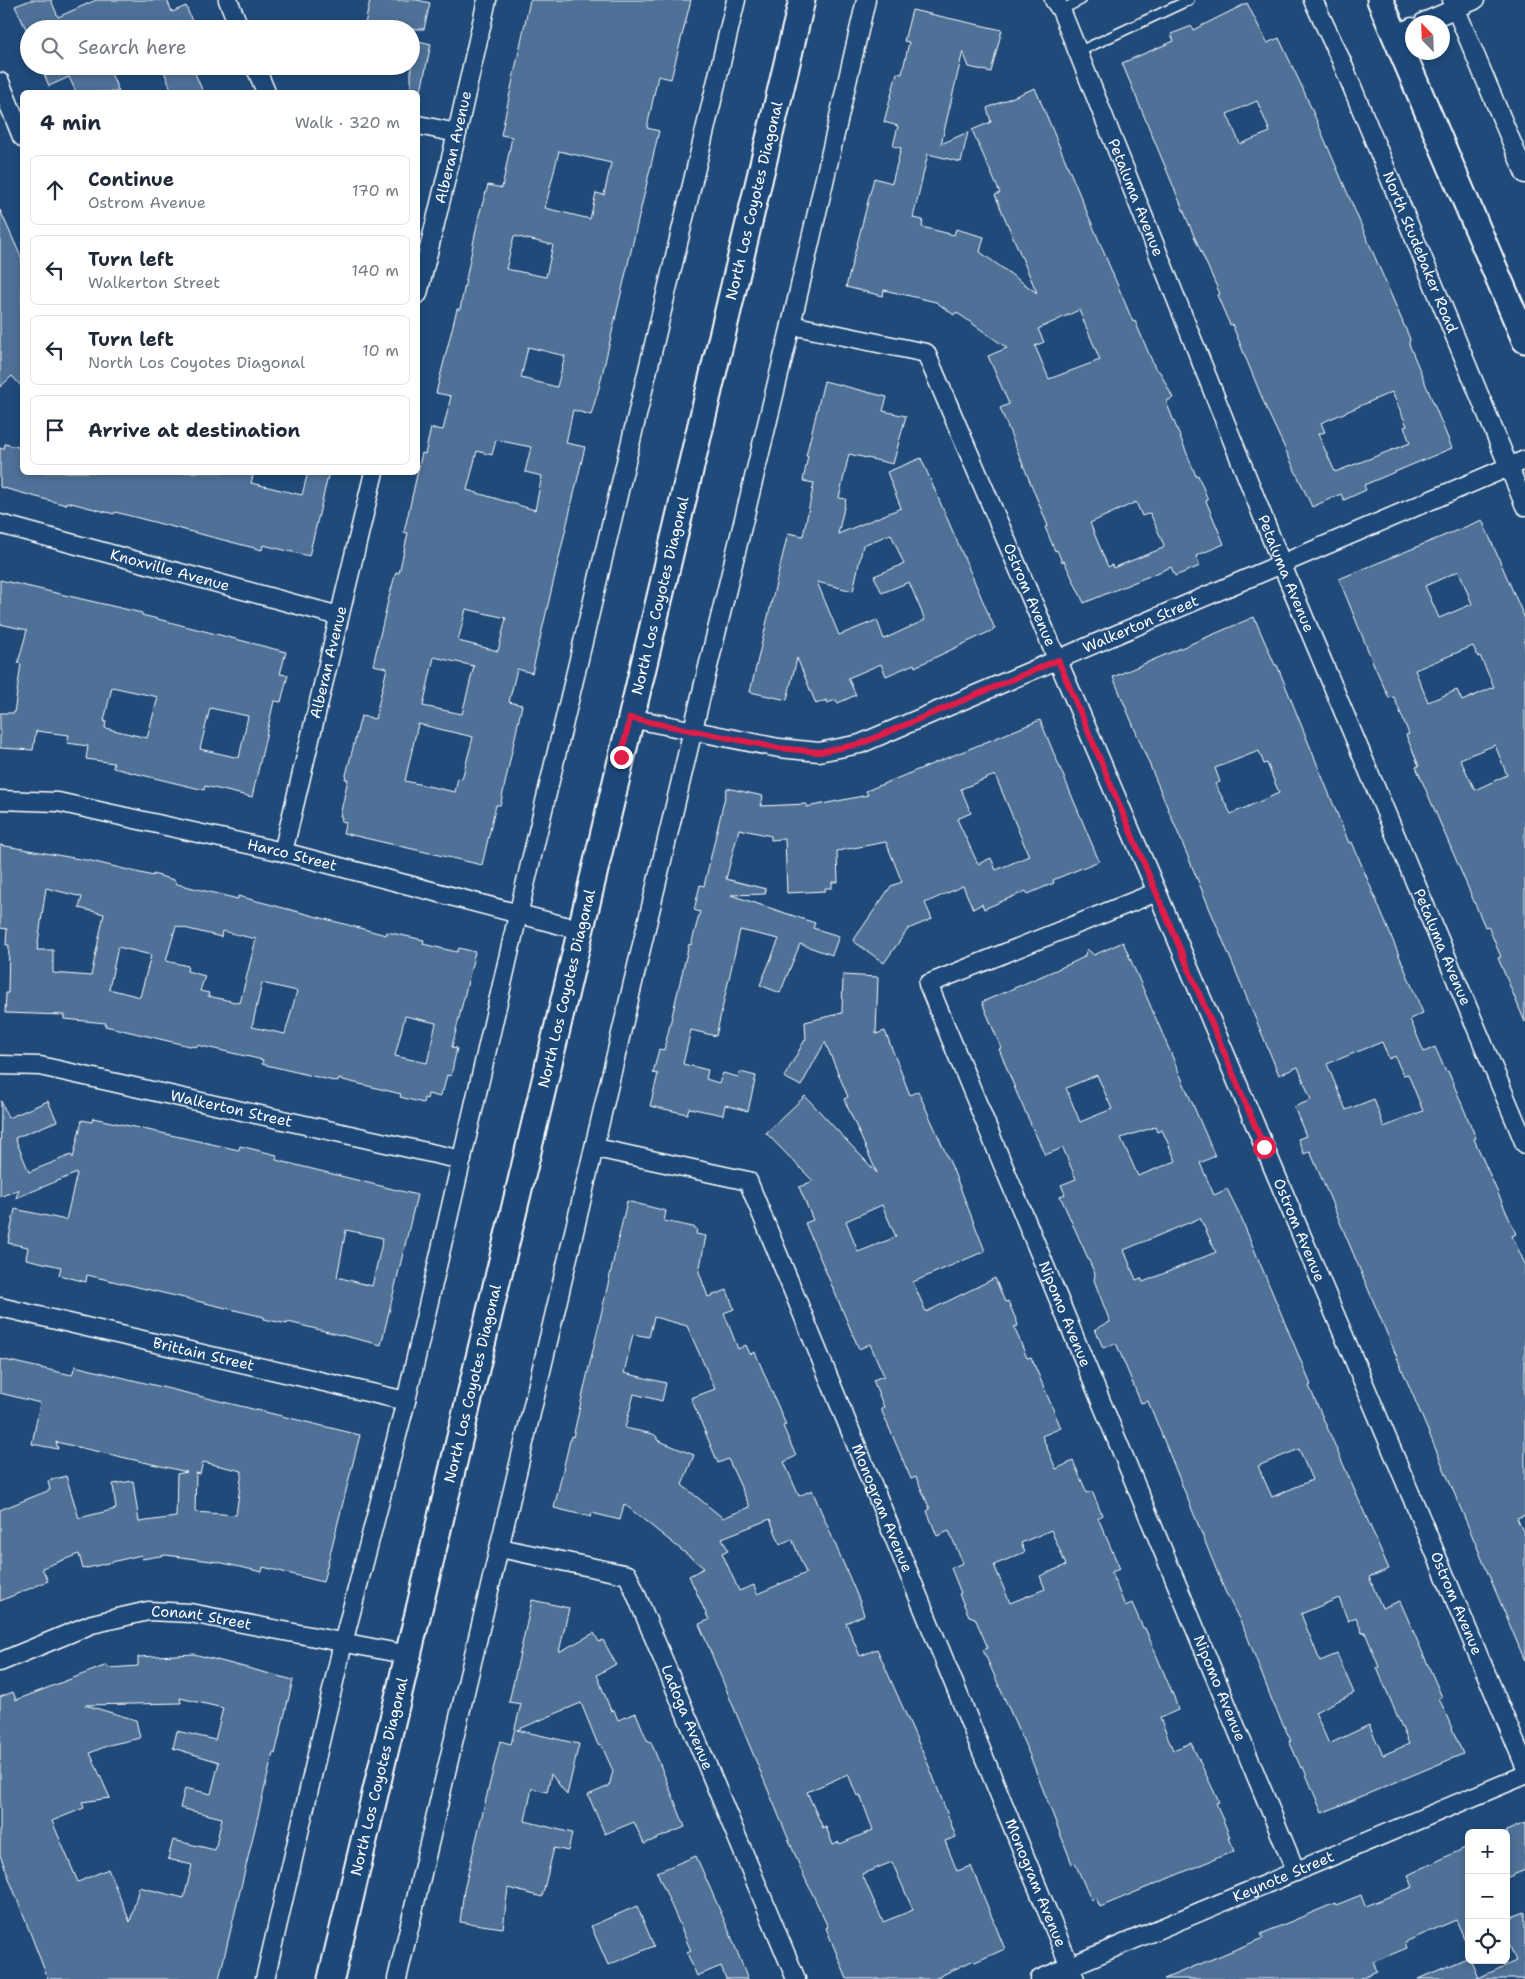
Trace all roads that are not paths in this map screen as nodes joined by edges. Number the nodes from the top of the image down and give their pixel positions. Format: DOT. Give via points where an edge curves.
graph roads {
  1 [pos="228,0"];
  2 [pos="487,0"];
  3 [pos="736,0"];
  4 [pos="802,0"];
  5 [pos="866,0"];
  6 [pos="1081,0"];
  7 [pos="1190,0"];
  8 [pos="1313,0"];
  9 [pos="1380,0"];
  10 [pos="1475,0"];
  11 [pos="1453,4"];
  12 [pos="1057,5"];
  13 [pos="1435,15"];
  14 [pos="236,20"];
  15 [pos="1404,31"];
  16 [pos="1078,52"];
  17 [pos="259,75"];
  18 [pos="0,82"];
  19 [pos="265,90"];
  20 [pos="420,125"];
  21 [pos="20,132"];
  22 [pos="457,133"];
  23 [pos="1525,174"];
  24 [pos="420,286"];
  25 [pos="791,325"];
  26 [pos="1525,340"];
  27 [pos="1525,460"];
  28 [pos="1508,467"];
  29 [pos="373,475"];
  30 [pos="1525,506"];
  31 [pos="0,524"];
  32 [pos="1282,565"];
  33 [pos="340,616"];
  34 [pos="1058,660"];
  35 [pos="630,718"];
  36 [pos="692,732"];
  37 [pos="0,800"];
  38 [pos="283,852"];
  39 [pos="1157,892"];
  40 [pos="518,915"];
  41 [pos="580,930"];
  42 [pos="0,1065"];
  43 [pos="1525,1144"];
  44 [pos="596,1148"];
  45 [pos="462,1160"];
  46 [pos="0,1307"];
  47 [pos="406,1401"];
  48 [pos="500,1548"];
  49 [pos="343,1643"];
  50 [pos="409,1655"];
  51 [pos="0,1662"];
  52 [pos="1525,1766"];
  53 [pos="1525,1775"];
  54 [pos="1296,1872"];
  55 [pos="1073,1973"];
  56 [pos="265,1979"];
  57 [pos="330,1979"];
  58 [pos="397,1979"];
  59 [pos="796,1979"];
  60 [pos="1040,1979"];
  1 -- 14 [label="street"];
  2 -- 22 [label="street, Alberan Avenue"];
  3 -- 40 [label="street"];
  4 -- 35 [label="main road, North Los Coyotes Diagonal"];
  5 -- 25 [label="street"];
  6 -- 12 [label="lane"];
  7 -- 16 [label="lane"];
  8 -- 28 [label="street, North Studebaker Road" via="1345,69"];
  9 -- 15 [label="main road"];
  10 -- 11 [label="street"];
  11 -- 13 [label="street"];
  11 -- 23 [label="street"];
  12 -- 16 [label="street, Petaluma Avenue"];
  15 -- 26 [label="main road"];
  16 -- 32 [label="street, Petaluma Avenue"];
  17 -- 19 [label="street"];
  18 -- 21 [label="street"];
  20 -- 22 [label="street"];
  22 -- 24 [label="street, Alberan Avenue"];
  25 -- 34 [label="street, Ostrom Avenue" via="926,353"];
  25 -- 36 [label="street"];
  27 -- 28 [label="street, Walkerton Street"];
  28 -- 30 [label="street, North Studebaker Road"];
  28 -- 32 [label="street, Walkerton Street"];
  29 -- 33 [label="street, Alberan Avenue"];
  31 -- 33 [label="street, Knoxville Avenue"];
  32 -- 34 [label="street, Walkerton Street"];
  32 -- 43 [label="street, Petaluma Avenue"];
  33 -- 38 [label="street, Alberan Avenue"];
  34 -- 36 [label="street, Walkerton Street" via="860,744 819,752"];
  34 -- 39 [label="street, Ostrom Avenue"];
  35 -- 36 [label="street, Walkerton Street"];
  35 -- 41 [label="main road, North Los Coyotes Diagonal"];
  36 -- 44 [label="street"];
  37 -- 38 [label="street, Harco Street" via="58,802"];
  38 -- 40 [label="street, Harco Street"];
  39 -- 52 [label="street, Ostrom Avenue"];
  39 -- 54 [label="street, Nipomo Avenue" via="928,984"];
  40 -- 41 [label="street, Harco Street"];
  40 -- 45 [label="street"];
  41 -- 50 [label="main road, North Los Coyotes Diagonal"];
  42 -- 45 [label="street, Walkerton Street" via="40,1066"];
  44 -- 48 [label="street"];
  44 -- 55 [label="street, Monogram Avenue" via="748,1181"];
  45 -- 47 [label="street"];
  46 -- 47 [label="street, Brittain Street"];
  47 -- 49 [label="street"];
  48 -- 58 [label="street"];
  48 -- 59 [label="street, Ladoga Avenue" via="628,1575"];
  49 -- 50 [label="street, Conant Street"];
  49 -- 51 [label="street, Conant Street" via="190,1613 148,1612 92,1624"];
  49 -- 56 [label="street"];
  50 -- 57 [label="main road, North Los Coyotes Diagonal"];
  53 -- 54 [label="street, Keynote Street"];
  54 -- 55 [label="street, Keynote Street"];
  55 -- 60 [label="street, Keynote Street"];
}
